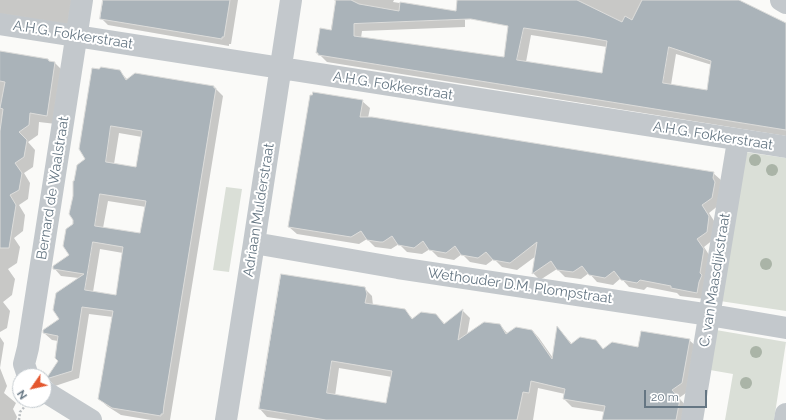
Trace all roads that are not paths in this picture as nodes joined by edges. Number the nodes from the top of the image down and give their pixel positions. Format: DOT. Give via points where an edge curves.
graph roads {
  1 [pos="82,0"];
  2 [pos="291,0"];
  3 [pos="781,0"];
  4 [pos="786,3"];
  5 [pos="0,24"];
  6 [pos="77,36"];
  7 [pos="280,68"];
  8 [pos="738,140"];
  9 [pos="786,148"];
  10 [pos="254,243"];
  11 [pos="710,315"];
  12 [pos="786,328"];
  13 [pos="25,368"];
  14 [pos="52,396"];
  15 [pos="786,414"];
  16 [pos="91,420"];
  17 [pos="226,420"];
  18 [pos="692,420"];
  19 [pos="785,420"];
  1 -- 6 [label="street, Bernard de Waalstraat"];
  2 -- 7 [label="street, Adriaan Mulderstraat"];
  3 -- 4 [label="street"];
  5 -- 6 [label="street, A.H.G. Fokkerstraat"];
  6 -- 7 [label="street, A.H.G. Fokkerstraat"];
  6 -- 13 [label="street, Bernard de Waalstraat"];
  7 -- 8 [label="street, A.H.G. Fokkerstraat"];
  7 -- 10 [label="street, Adriaan Mulderstraat"];
  8 -- 9 [label="street, A.H.G. Fokkerstraat"];
  8 -- 11 [label="street, C. van Maasdijkstraat"];
  10 -- 11 [label="street, Wethouder D.M. Plompstraat" via="398,268"];
  10 -- 17 [label="street, Adriaan Mulderstraat"];
  11 -- 12 [label="street, Wethouder D.M. Plompstraat"];
  11 -- 18 [label="street, C. van Maasdijkstraat"];
  14 -- 16 [label="street"];
  15 -- 19 [label="street"];
}
